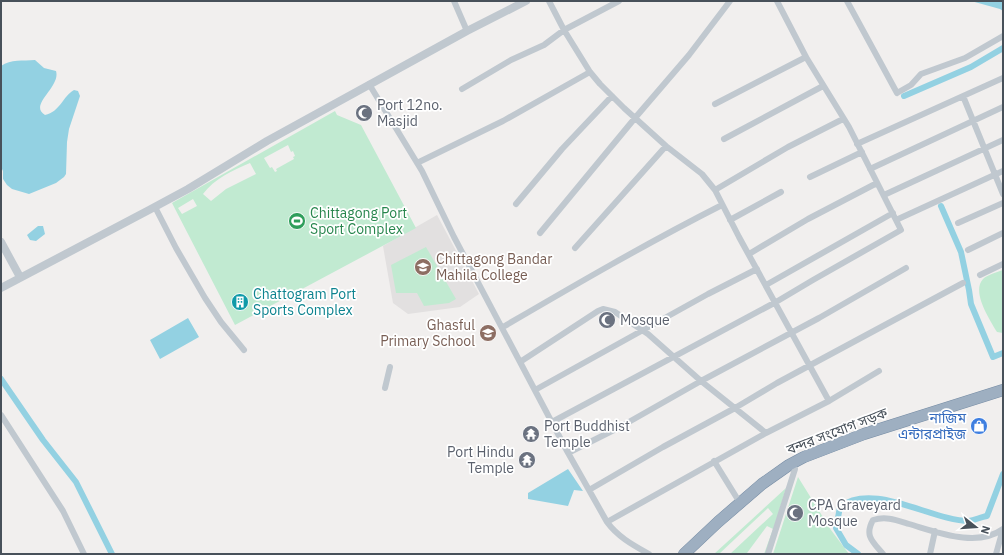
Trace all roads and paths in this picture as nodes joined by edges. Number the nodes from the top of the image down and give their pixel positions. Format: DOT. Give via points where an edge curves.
graph roads {
  1 [pos="454,1"];
  2 [pos="526,1"];
  3 [pos="549,1"];
  4 [pos="619,1"];
  5 [pos="730,1"];
  6 [pos="777,1"];
  7 [pos="847,1"];
  8 [pos="467,30"];
  9 [pos="564,30"];
  10 [pos="1003,36"];
  11 [pos="806,57"];
  12 [pos="590,72"];
  13 [pos="1003,78"];
  14 [pos="369,84"];
  15 [pos="823,86"];
  16 [pos="462,89"];
  17 [pos="612,96"];
  18 [pos="963,96"];
  19 [pos="715,104"];
  20 [pos="1003,107"];
  21 [pos="635,118"];
  22 [pos="843,119"];
  23 [pos="973,121"];
  24 [pos="724,139"];
  25 [pos="1003,140"];
  26 [pos="857,144"];
  27 [pos="666,146"];
  28 [pos="984,149"];
  29 [pos="862,152"];
  30 [pos="418,163"];
  31 [pos="870,169"];
  32 [pos="1003,171"];
  33 [pos="995,174"];
  34 [pos="810,177"];
  35 [pos="877,183"];
  36 [pos="715,190"];
  37 [pos="781,192"];
  38 [pos="1003,194"];
  39 [pos="884,195"];
  40 [pos="1003,203"];
  41 [pos="516,204"];
  42 [pos="722,205"];
  43 [pos="155,207"];
  44 [pos="893,213"];
  45 [pos="730,220"];
  46 [pos="896,220"];
  47 [pos="958,223"];
  48 [pos="540,233"];
  49 [pos="1003,233"];
  50 [pos="1,242"];
  51 [pos="575,248"];
  52 [pos="968,250"];
  53 [pos="749,254"];
  54 [pos="1003,264"];
  55 [pos="906,268"];
  56 [pos="757,269"];
  57 [pos="980,275"];
  58 [pos="20,277"];
  59 [pos="963,283"];
  60 [pos="766,285"];
  61 [pos="1,288"];
  62 [pos="776,302"];
  63 [pos="503,327"];
  64 [pos="643,331"];
  65 [pos="792,333"];
  66 [pos="244,350"];
  67 [pos="674,356"];
  68 [pos="520,362"];
  69 [pos="810,366"];
  70 [pos="390,367"];
  71 [pos="879,371"];
  72 [pos="701,381"];
  73 [pos="385,388"];
  74 [pos="535,390"];
  75 [pos="1002,392"];
  76 [pos="829,401"];
  77 [pos="735,408"];
  78 [pos="1,415"];
  79 [pos="552,422"];
  80 [pos="766,432"];
  81 [pos="568,453"];
  82 [pos="714,461"];
  83 [pos="795,469"];
  84 [pos="589,490"];
  85 [pos="740,503"];
  86 [pos="607,522"];
  87 [pos="1003,529"];
  88 [pos="934,531"];
  89 [pos="84,554"];
  90 [pos="648,554"];
  91 [pos="684,554"];
  92 [pos="694,554"];
  93 [pos="768,554"];
  94 [pos="883,554"];
  95 [pos="930,554"];
  96 [pos="996,554"];
  1 -- 8 [label="street"];
  2 -- 8 [label="street"];
  3 -- 9 [label="street"];
  4 -- 9 [label="street"];
  5 -- 21 [label="street" via="689,55"];
  6 -- 11 [label="street"];
  7 -- 10 [label="street" via="897,93 921,74 965,58"];
  8 -- 14 [label="street"];
  9 -- 12 [label="street"];
  9 -- 16 [label="street" via="544,44"];
  11 -- 15 [label="street"];
  11 -- 19 [label="street"];
  12 -- 17 [label="street"];
  12 -- 30 [label="street" via="510,118"];
  13 -- 18 [label="street"];
  14 -- 30 [label="street"];
  14 -- 43 [label="street"];
  15 -- 22 [label="street"];
  15 -- 24 [label="street"];
  17 -- 21 [label="street"];
  17 -- 41 [label="street" via="562,149"];
  18 -- 23 [label="street"];
  18 -- 26 [label="street"];
  20 -- 23 [label="street"];
  21 -- 27 [label="street"];
  21 -- 48 [label="street"];
  22 -- 26 [label="street"];
  22 -- 36 [label="street" via="788,147"];
  23 -- 28 [label="street"];
  23 -- 31 [label="street"];
  25 -- 28 [label="street"];
  26 -- 29 [label="street"];
  27 -- 36 [label="street" via="702,174"];
  27 -- 51 [label="street"];
  28 -- 33 [label="street"];
  28 -- 39 [label="street"];
  29 -- 31 [label="street"];
  29 -- 34 [label="street"];
  30 -- 63 [label="street" via="454,237"];
  31 -- 35 [label="street"];
  32 -- 33 [label="street"];
  33 -- 38 [label="street"];
  33 -- 46 [label="street"];
  35 -- 39 [label="street"];
  35 -- 53 [label="street"];
  36 -- 42 [label="street"];
  37 -- 45 [label="street"];
  39 -- 44 [label="street"];
  40 -- 47 [label="street"];
  42 -- 45 [label="street"];
  42 -- 63 [label="street" via="582,280"];
  43 -- 58 [label="street"];
  43 -- 66 [label="street" via="205,298"];
  44 -- 46 [label="street"];
  44 -- 60 [label="street"];
  45 -- 53 [label="street"];
  46 -- 62 [label="street" via="901,230"];
  49 -- 52 [label="street"];
  50 -- 58 [label="street"];
  53 -- 56 [label="street"];
  54 -- 57 [label="street"];
  55 -- 65 [label="street"];
  56 -- 60 [label="street"];
  56 -- 64 [label="street"];
  58 -- 61 [label="street"];
  59 -- 69 [label="street"];
  60 -- 62 [label="street"];
  62 -- 65 [label="street"];
  62 -- 67 [label="street"];
  63 -- 68 [label="street"];
  64 -- 67 [label="street"];
  64 -- 68 [label="street" via="615,312 603,309"];
  64 -- 74 [label="street"];
  65 -- 69 [label="street"];
  65 -- 72 [label="street"];
  67 -- 72 [label="street"];
  67 -- 79 [label="street"];
  68 -- 74 [label="street"];
  69 -- 76 [label="street"];
  69 -- 77 [label="street"];
  70 -- 73 [label="street"];
  71 -- 76 [label="street"];
  72 -- 77 [label="street"];
  72 -- 81 [label="street"];
  74 -- 79 [label="street"];
  75 -- 83 [label="highway, বন্দর সংযোগ সড়ক" via="823,456"];
  75 -- 85 [label="highway, বন্দর সংযোগ সড়ক" via="864,434 804,457 775,474"];
  76 -- 80 [label="street"];
  77 -- 80 [label="street"];
  77 -- 84 [label="street"];
  78 -- 89 [label="street" via="62,511"];
  79 -- 81 [label="street"];
  80 -- 82 [label="street"];
  81 -- 84 [label="street"];
  82 -- 85 [label="street"];
  82 -- 86 [label="street"];
  83 -- 92 [label="highway, বন্দর সংযোগ সড়ক" via="760,494"];
  83 -- 93 [label="street"];
  84 -- 86 [label="street"];
  85 -- 91 [label="highway, বন্দর সংযোগ সড়ক"];
  86 -- 90 [label="street" via="623,538"];
  87 -- 88 [label="street" via="985,538"];
  87 -- 96 [label="street"];
  88 -- 94 [label="street" via="891,518 881,517 873,520 869,527 869,537"];
  88 -- 95 [label="street"];
}
